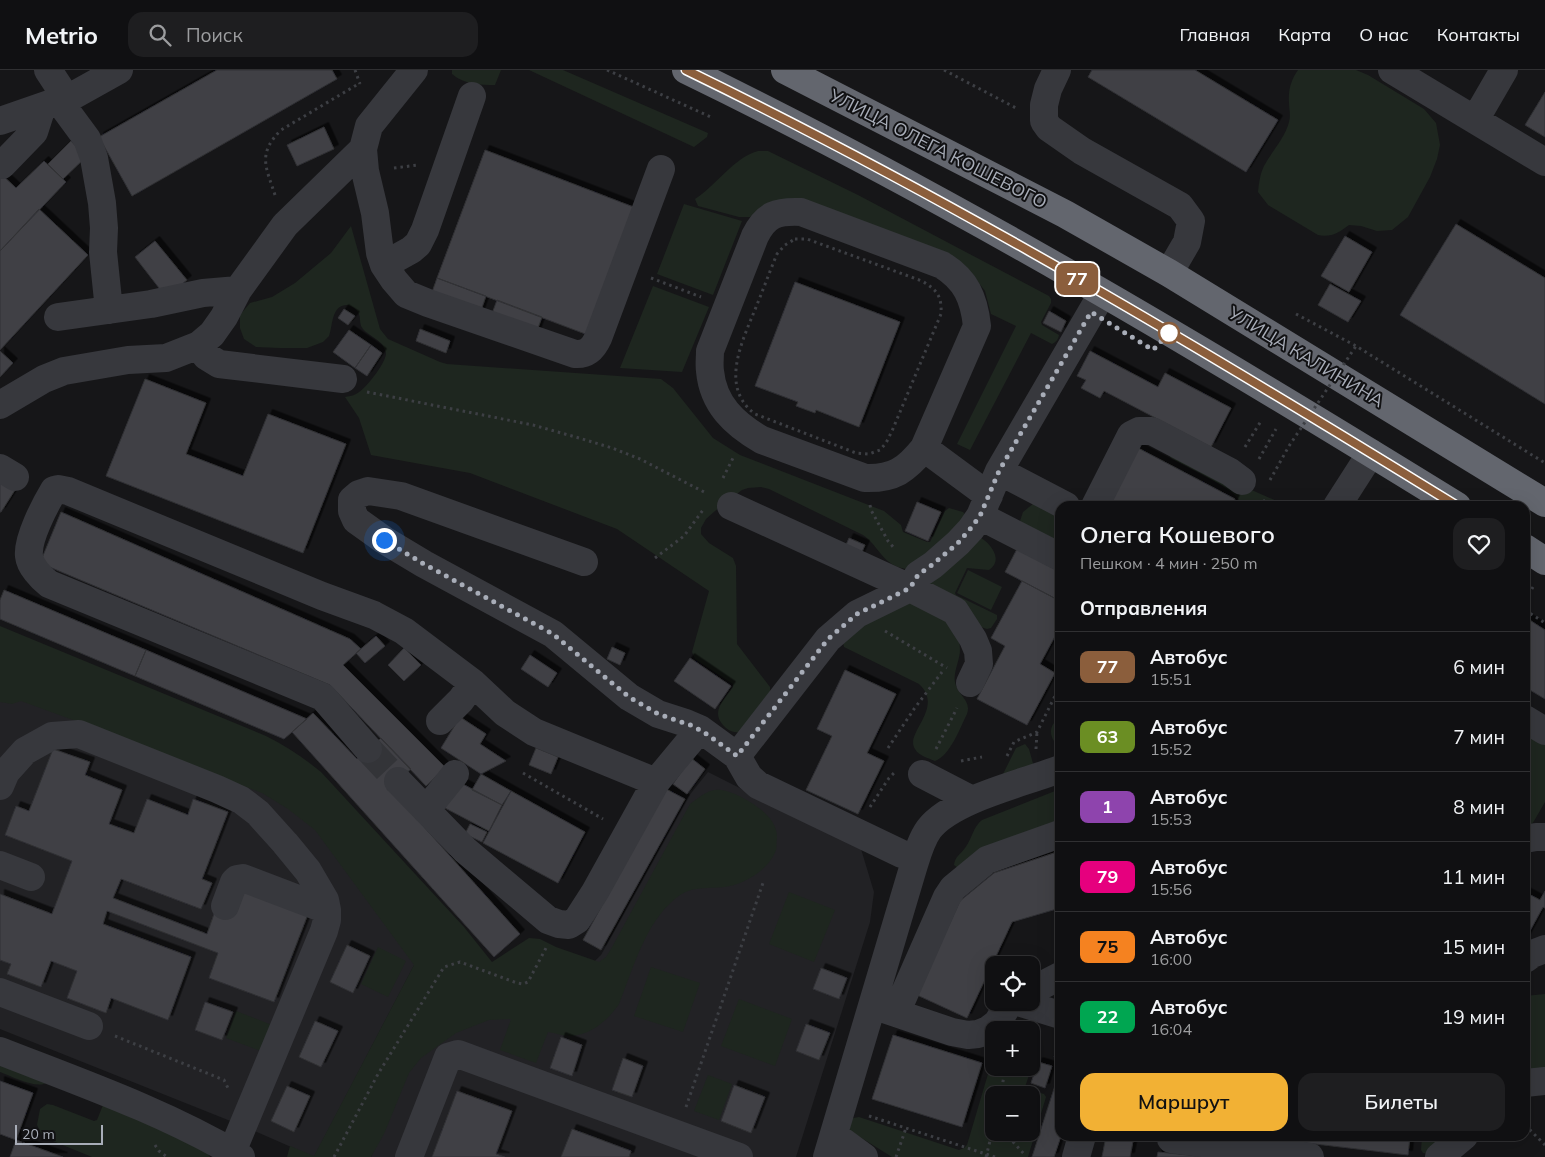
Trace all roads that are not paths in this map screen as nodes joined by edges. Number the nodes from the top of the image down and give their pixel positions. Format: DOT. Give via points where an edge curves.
graph roads {
  1 [pos="48,70"];
  2 [pos="119,70"];
  3 [pos="414,70"];
  4 [pos="686,70"];
  5 [pos="785,70"];
  6 [pos="1057,70"];
  7 [pos="1392,70"];
  8 [pos="1504,70"];
  9 [pos="472,96"];
  10 [pos="56,102"];
  11 [pos="1474,120"];
  12 [pos="0,121"];
  13 [pos="364,160"];
  14 [pos="1545,162"];
  15 [pos="2,165"];
  16 [pos="661,169"];
  17 [pos="1065,214"];
  18 [pos="384,264"];
  19 [pos="1169,273"];
  20 [pos="238,290"];
  21 [pos="1102,294"];
  22 [pos="109,310"];
  23 [pos="58,317"];
  24 [pos="199,345"];
  25 [pos="352,385"];
  26 [pos="0,405"];
  27 [pos="924,448"];
  28 [pos="1371,453"];
  29 [pos="999,471"];
  30 [pos="1249,474"];
  31 [pos="718,497"];
  32 [pos="1056,501"];
  33 [pos="1098,501"];
  34 [pos="1341,501"];
  35 [pos="1449,501"];
  36 [pos="1545,503"];
  37 [pos="984,506"];
  38 [pos="1055,554"];
  39 [pos="1530,556"];
  40 [pos="584,562"];
  41 [pos="1540,572"];
  42 [pos="914,582"];
  43 [pos="473,683"];
  44 [pos="970,683"];
  45 [pos="440,721"];
  46 [pos="1530,722"];
  47 [pos="700,730"];
  48 [pos="1545,731"];
  49 [pos="368,749"];
  50 [pos="737,756"];
  51 [pos="928,764"];
  52 [pos="1055,771"];
  53 [pos="454,774"];
  54 [pos="398,781"];
  55 [pos="656,782"];
  56 [pos="0,786"];
  57 [pos="980,797"];
  58 [pos="426,810"];
  59 [pos="1055,836"];
  60 [pos="1545,837"];
  61 [pos="1530,839"];
  62 [pos="916,857"];
  63 [pos="0,865"];
  64 [pos="31,876"];
  65 [pos="225,906"];
  66 [pos="327,910"];
  67 [pos="1545,950"];
  68 [pos="1530,955"];
  69 [pos="1055,979"];
  70 [pos="1040,986"];
  71 [pos="0,992"];
  72 [pos="884,1009"];
  73 [pos="1040,1009"];
  74 [pos="1004,1011"];
  75 [pos="1055,1013"];
  76 [pos="89,1026"];
  77 [pos="0,1051"];
  78 [pos="1545,1081"];
  79 [pos="1530,1082"];
  80 [pos="1081,1141"];
  81 [pos="1186,1141"];
  82 [pos="1458,1141"];
  83 [pos="830,1146"];
  84 [pos="237,1154"];
  85 [pos="409,1157"];
  86 [pos="739,1157"];
  87 [pos="864,1157"];
  88 [pos="1076,1157"];
  89 [pos="1310,1157"];
  90 [pos="1439,1157"];
  1 -- 10 [label="lane"];
  2 -- 10 [label="lane"];
  3 -- 13 [label="lane" via="369,126"];
  4 -- 21 [label="highway" via="871,164"];
  5 -- 17 [label="highway, УЛИЦА ОЛЕГА КОШЕВОГО"];
  6 -- 19 [label="lane" via="1044,105 1044,121 1049,128 1082,151 1180,206 1191,221 1188,242"];
  7 -- 11 [label="lane"];
  8 -- 11 [label="lane"];
  9 -- 18 [label="lane" via="418,244"];
  10 -- 12 [label="lane"];
  10 -- 15 [label="lane" via="34,132"];
  10 -- 22 [label="lane" via="87,139 94,158 102,203"];
  11 -- 14 [label="lane"];
  13 -- 18 [label="lane"];
  13 -- 20 [label="lane" via="285,225"];
  16 -- 18 [label="lane" via="598,338 590,350 581,355 406,294"];
  17 -- 19 [label="highway, УЛИЦА КАЛИНИНА"];
  19 -- 36 [label="highway, УЛИЦА КАЛИНИНА"];
  20 -- 22 [label="lane"];
  20 -- 24 [label="lane" via="212,334"];
  21 -- 28 [label="highway"];
  21 -- 29 [label="lane"];
  22 -- 23 [label="lane"];
  24 -- 25 [label="lane" via="206,356 219,364"];
  24 -- 26 [label="lane" via="166,358 128,360 64,371"];
  27 -- 27 [label="lane" via="977,326 975,308 966,288 942,265 801,212 782,211 771,216 755,236 710,351 714,391 723,408 746,431 762,440 864,478 880,478 901,471"];
  27 -- 37 [label="lane"];
  28 -- 34 [label="lane"];
  28 -- 35 [label="highway"];
  29 -- 32 [label="lane"];
  29 -- 37 [label="lane"];
  30 -- 33 [label="lane" via="1152,431 1139,431 1131,435"];
  31 -- 42 [label="lane"];
  37 -- 38 [label="lane"];
  37 -- 42 [label="lane" via="958,543"];
  39 -- 41 [label="highway"];
  40 -- 47 [label="lane" via="400,496 368,491 352,500 356,520 384,540 553,634 629,697 658,714"];
  42 -- 44 [label="lane" via="955,611 973,639 979,664"];
  42 -- 50 [label="lane" via="857,614 828,639"];
  43 -- 45 [label="lane"];
  43 -- 49 [label="lane" via="404,631 374,615 68,491 54,490 29,547 29,557 41,578 323,697"];
  43 -- 55 [label="lane" via="505,713 534,732"];
  46 -- 48 [label="lane"];
  47 -- 50 [label="lane"];
  47 -- 55 [label="lane"];
  50 -- 62 [label="lane" via="749,777 758,785 902,854"];
  51 -- 57 [label="lane"];
  52 -- 57 [label="lane"];
  53 -- 58 [label="lane"];
  54 -- 58 [label="lane"];
  55 -- 58 [label="lane" via="596,892 577,920 569,925 548,920 465,850"];
  56 -- 66 [label="lane" via="6,772 25,751 52,736 79,734 217,789 258,812 308,871"];
  57 -- 62 [label="lane" via="934,823"];
  59 -- 72 [label="lane" via="987,860 953,888"];
  60 -- 61 [label="lane"];
  62 -- 72 [label="lane"];
  63 -- 64 [label="lane"];
  65 -- 66 [label="lane" via="234,882 243,878"];
  66 -- 84 [label="lane" via="324,931 243,1126"];
  67 -- 68 [label="lane"];
  69 -- 70 [label="lane"];
  71 -- 76 [label="lane"];
  72 -- 74 [label="lane" via="968,1035 988,1030"];
  72 -- 83 [label="lane" via="842,1107"];
  73 -- 75 [label="lane"];
  77 -- 84 [label="lane" via="130,1101"];
  78 -- 79 [label="lane"];
  80 -- 88 [label="lane"];
  81 -- 89 [label="lane"];
  82 -- 90 [label="lane"];
  83 -- 87 [label="lane"];
  85 -- 86 [label="lane" via="448,1057 458,1054"];
}
